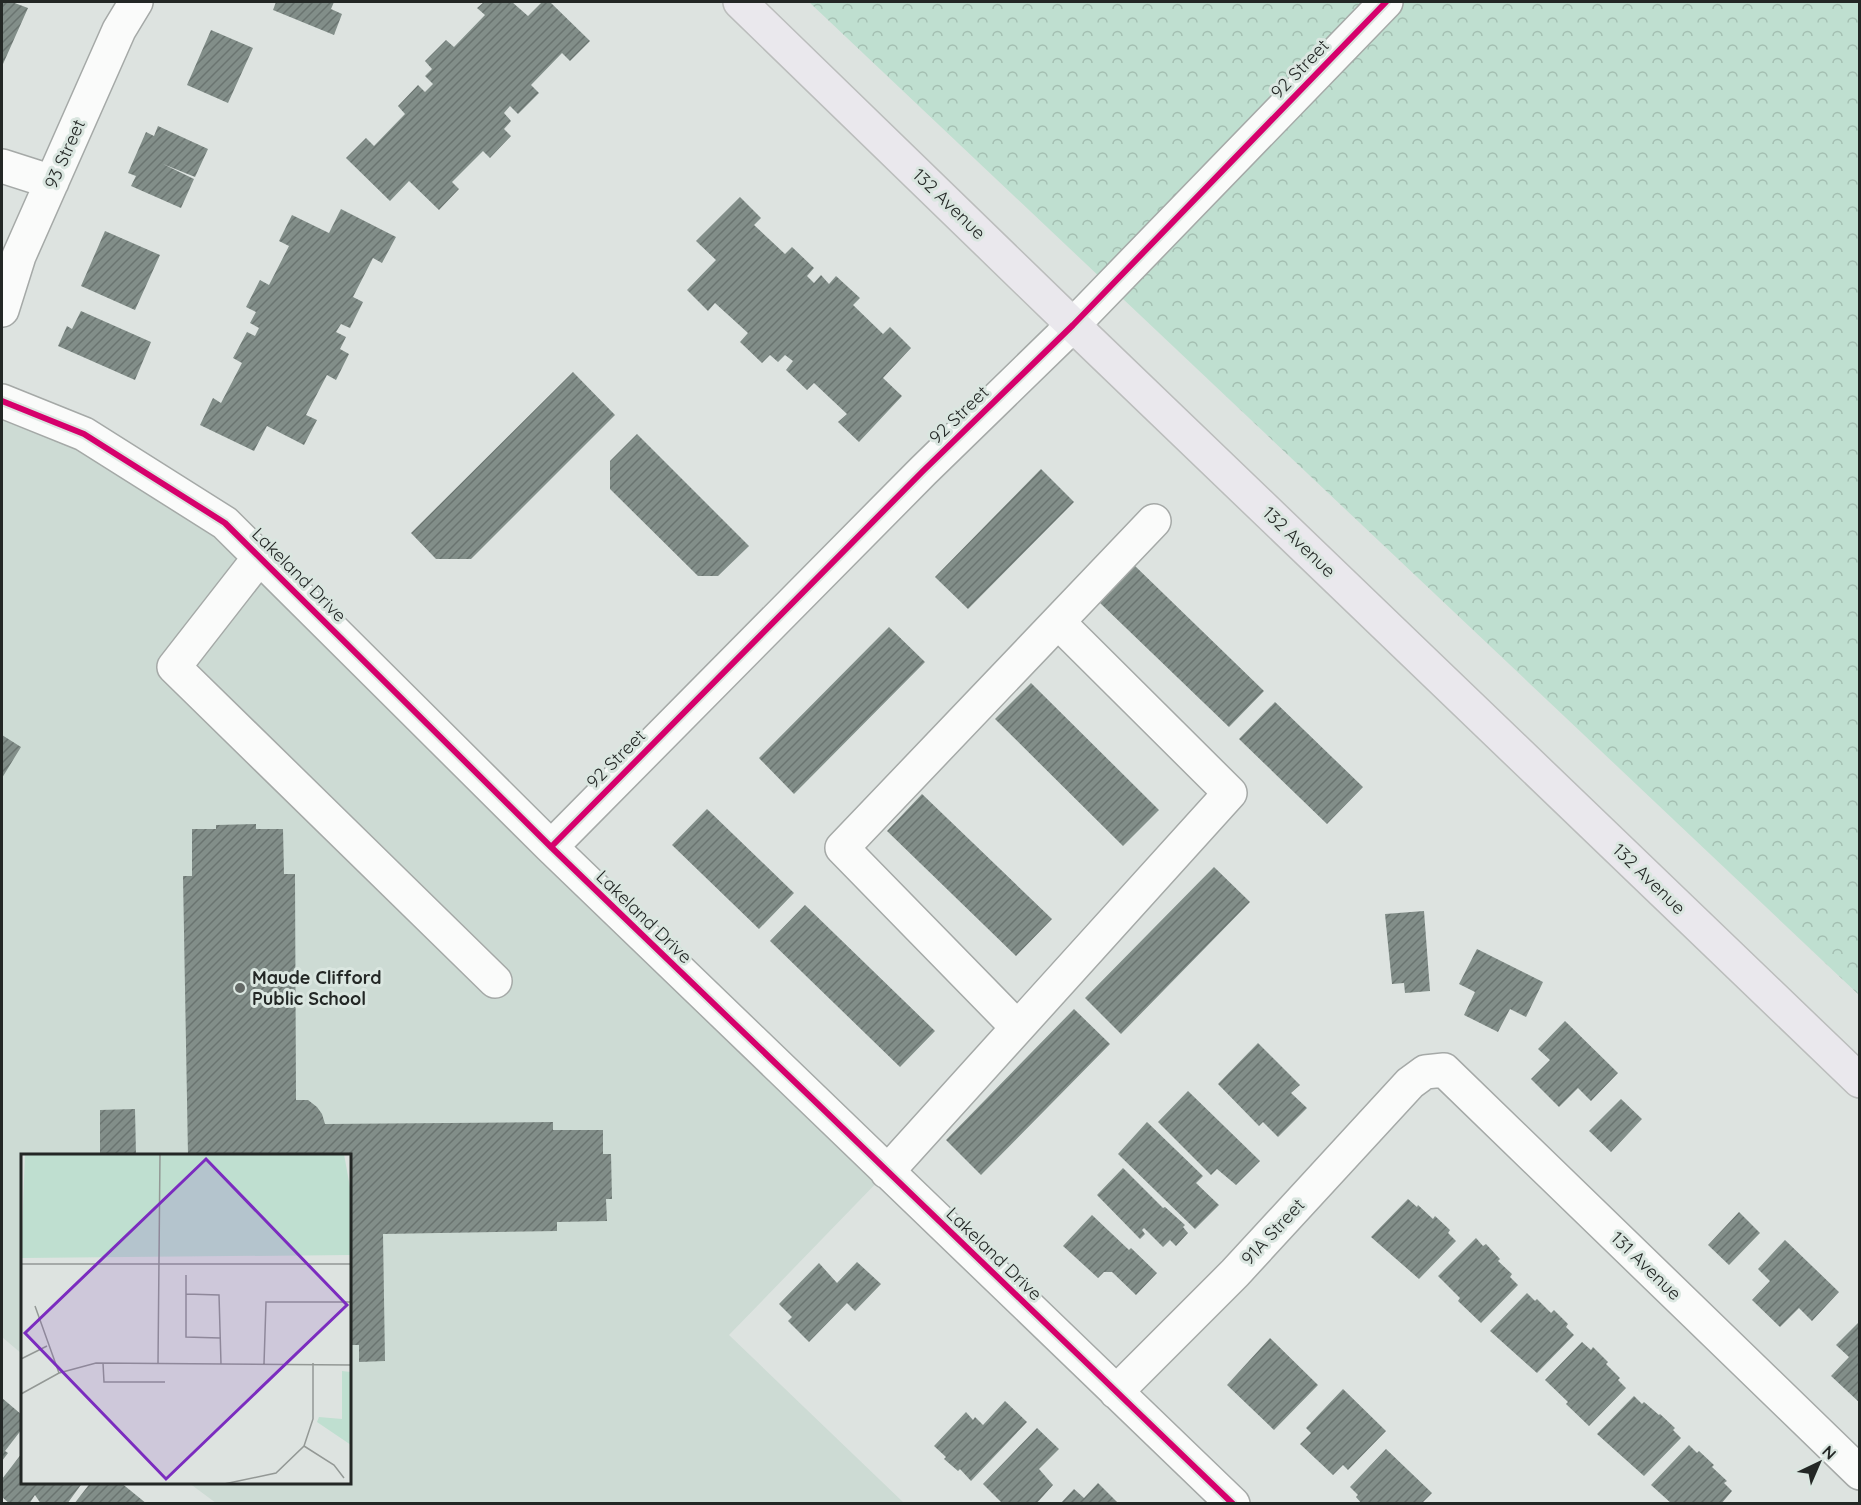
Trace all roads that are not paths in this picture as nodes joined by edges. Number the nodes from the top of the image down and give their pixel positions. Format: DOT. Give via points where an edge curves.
graph roads {
  1 [pos="136,2"];
  2 [pos="740,2"];
  3 [pos="1386,2"];
  4 [pos="2,166"];
  5 [pos="52,182"];
  6 [pos="2,310"];
  7 [pos="1073,325"];
  8 [pos="2,400"];
  9 [pos="1154,521"];
  10 [pos="260,558"];
  11 [pos="1058,622"];
  12 [pos="550,847"];
  13 [pos="495,981"];
  14 [pos="1017,1027"];
  15 [pos="1429,1071"];
  16 [pos="1860,1081"];
  17 [pos="887,1172"];
  18 [pos="1116,1392"];
  19 [pos="1860,1473"];
  20 [pos="1233,1503"];
  1 -- 5 [label="street, 93 Street" via="119,30"];
  2 -- 7 [label="main road, 132 Avenue"];
  3 -- 7 [label="street, 92 Street"];
  4 -- 5 [label="street"];
  5 -- 6 [label="street, 93 Street" via="19,256"];
  7 -- 12 [label="street, 92 Street"];
  7 -- 16 [label="main road, 132 Avenue"];
  8 -- 10 [label="street, Lakeland Drive" via="84,434 225,524"];
  9 -- 11 [label="street"];
  10 -- 12 [label="street, Lakeland Drive"];
  10 -- 13 [label="street" via="174,667"];
  11 -- 14 [label="street" via="1230,793"];
  11 -- 14 [label="street" via="842,848"];
  12 -- 17 [label="street, Lakeland Drive"];
  14 -- 17 [label="street"];
  15 -- 18 [label="street, 91A Street" via="1410,1083 1235,1273"];
  15 -- 19 [label="street, 131 Avenue" via="1444,1070"];
  17 -- 18 [label="street, Lakeland Drive"];
  18 -- 20 [label="street, Lakeland Drive"];
}
